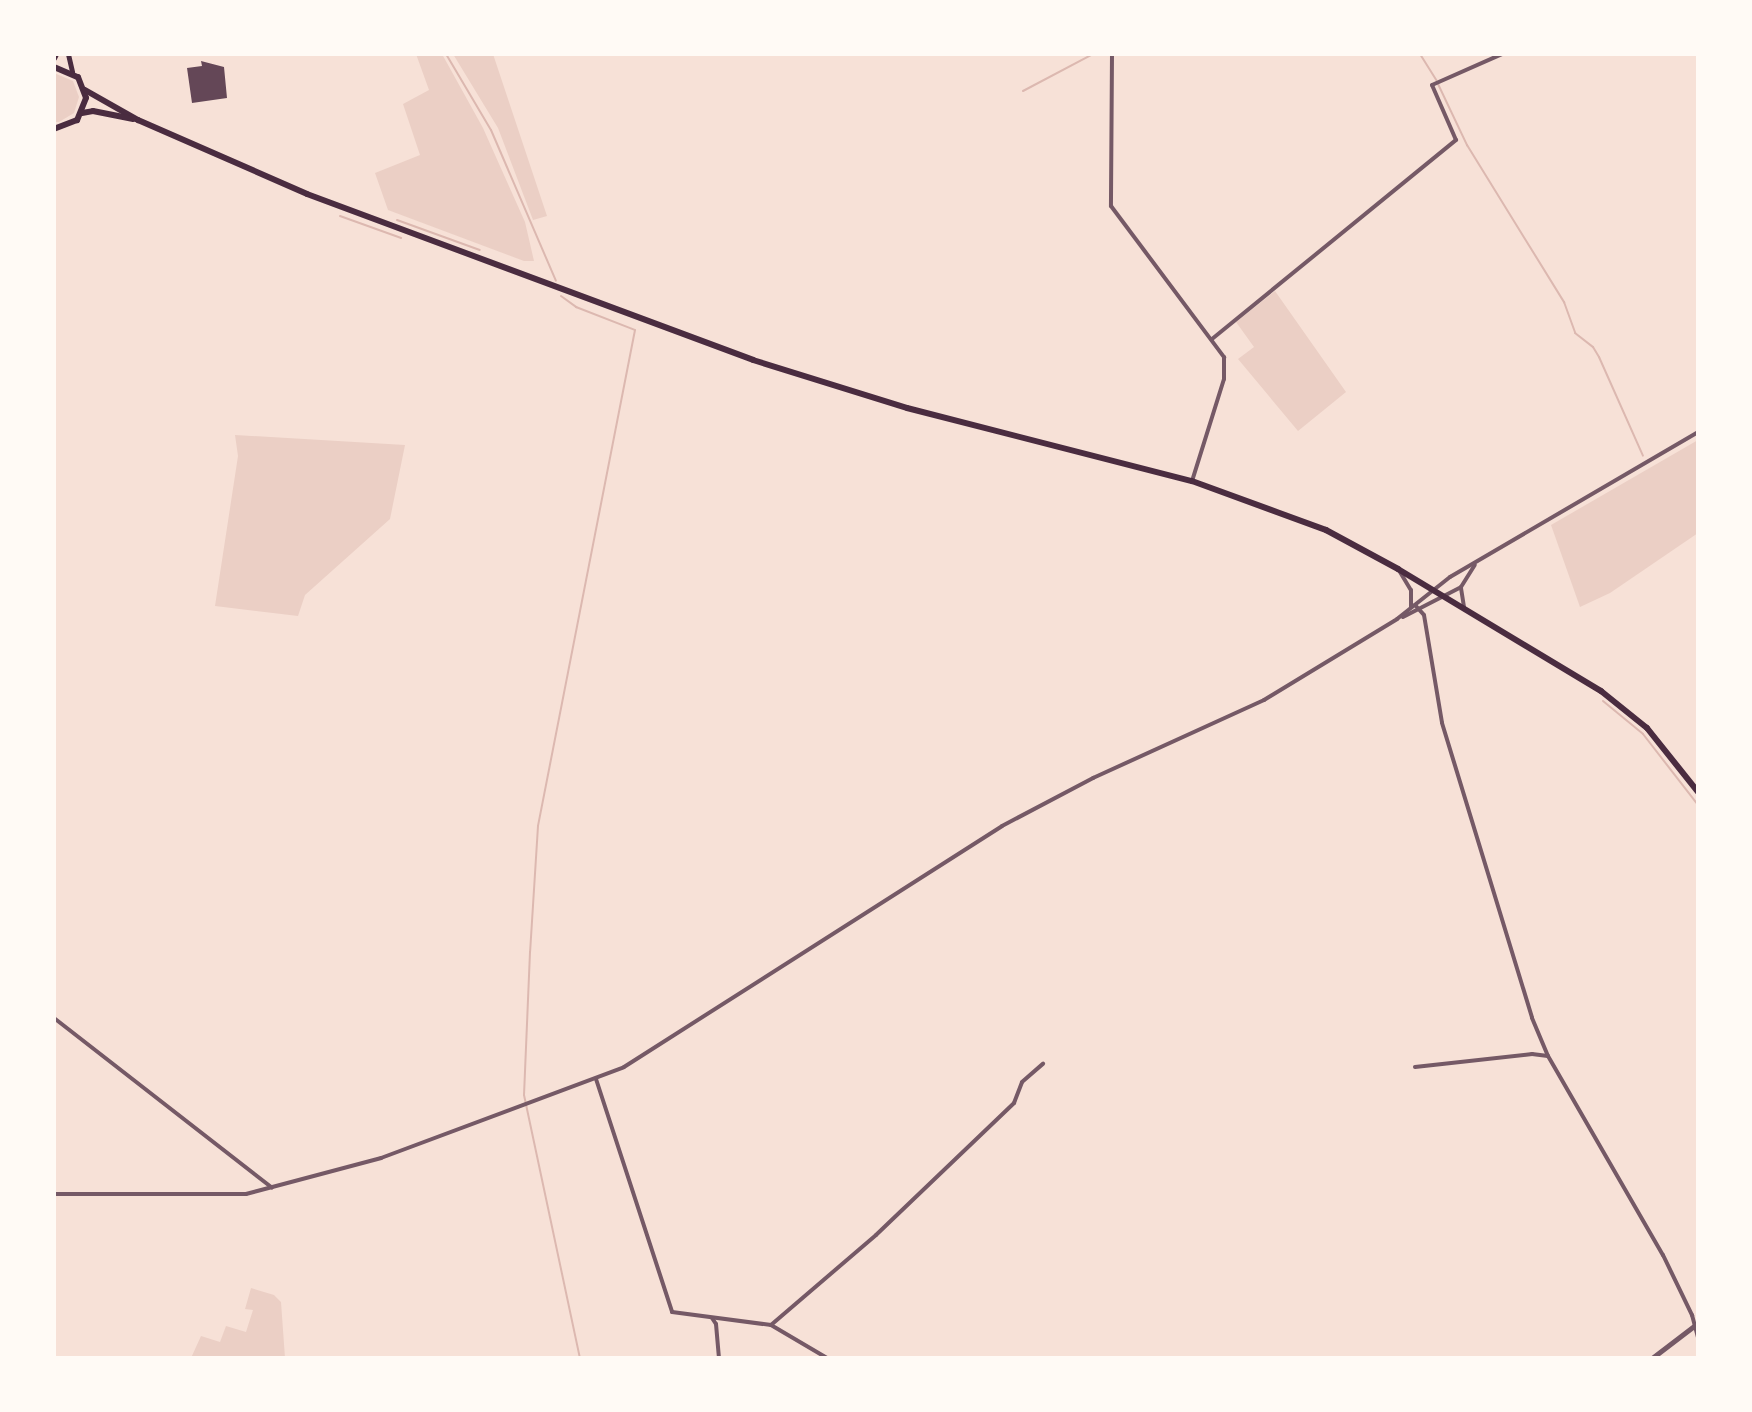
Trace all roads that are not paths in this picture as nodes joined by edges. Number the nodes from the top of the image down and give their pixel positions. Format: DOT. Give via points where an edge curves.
graph roads {
  1 [pos="68,54"];
  2 [pos="1112,54"];
  3 [pos="1502,54"];
  4 [pos="54,67"];
  5 [pos="72,72"];
  6 [pos="85,90"];
  7 [pos="82,113"];
  8 [pos="138,120"];
  9 [pos="54,129"];
  10 [pos="1212,339"];
  11 [pos="1698,432"];
  12 [pos="1192,481"];
  13 [pos="1476,563"];
  14 [pos="1398,569"];
  15 [pos="1461,587"];
  16 [pos="1433,590"];
  17 [pos="1444,598"];
  18 [pos="1413,605"];
  19 [pos="1422,610"];
  20 [pos="1464,611"];
  21 [pos="1397,619"];
  22 [pos="1698,792"];
  23 [pos="54,1018"];
  24 [pos="1548,1056"];
  25 [pos="1043,1064"];
  26 [pos="1415,1067"];
  27 [pos="596,1079"];
  28 [pos="272,1188"];
  29 [pos="54,1194"];
  30 [pos="711,1316"];
  31 [pos="1696,1324"];
  32 [pos="771,1325"];
  33 [pos="1698,1338"];
  34 [pos="719,1358"];
  35 [pos="827,1358"];
  36 [pos="1652,1358"];
  1 -- 5 [label="main road"];
  2 -- 10 [label="street" via="1111,206"];
  3 -- 10 [label="street" via="1432,85 1456,140"];
  4 -- 5 [label="main road"];
  5 -- 6 [label="main road"];
  6 -- 7 [label="main road"];
  6 -- 8 [label="main road"];
  7 -- 8 [label="main road"];
  7 -- 9 [label="main road" via="71,125"];
  8 -- 12 [label="main road" via="307,194 753,360 907,408"];
  10 -- 12 [label="street" via="1224,357 1224,379"];
  11 -- 13 [label="street"];
  12 -- 14 [label="main road" via="1313,525"];
  13 -- 15 [label="street"];
  13 -- 16 [label="street"];
  14 -- 16 [label="main road"];
  14 -- 18 [label="street"];
  15 -- 17 [label="street"];
  15 -- 20 [label="street"];
  16 -- 17 [label="main road"];
  16 -- 18 [label="street"];
  17 -- 19 [label="street"];
  17 -- 20 [label="main road"];
  18 -- 19 [label="street"];
  18 -- 21 [label="street"];
  19 -- 21 [label="street"];
  19 -- 24 [label="street" via="1442,723"];
  20 -- 22 [label="main road" via="1624,708 1662,744"];
  21 -- 27 [label="street" via="1264,700 1002,826 652,1051"];
  23 -- 28 [label="street"];
  24 -- 26 [label="street"];
  24 -- 31 [label="street" via="1663,1255"];
  25 -- 32 [label="street" via="1022,1082 1014,1103 876,1235"];
  27 -- 28 [label="street" via="381,1158"];
  27 -- 30 [label="street" via="668,1307 681,1315"];
  28 -- 29 [label="street" via="246,1194"];
  30 -- 32 [label="street"];
  30 -- 34 [label="street"];
  31 -- 33 [label="street"];
  31 -- 36 [label="street"];
  32 -- 35 [label="street"];
}
